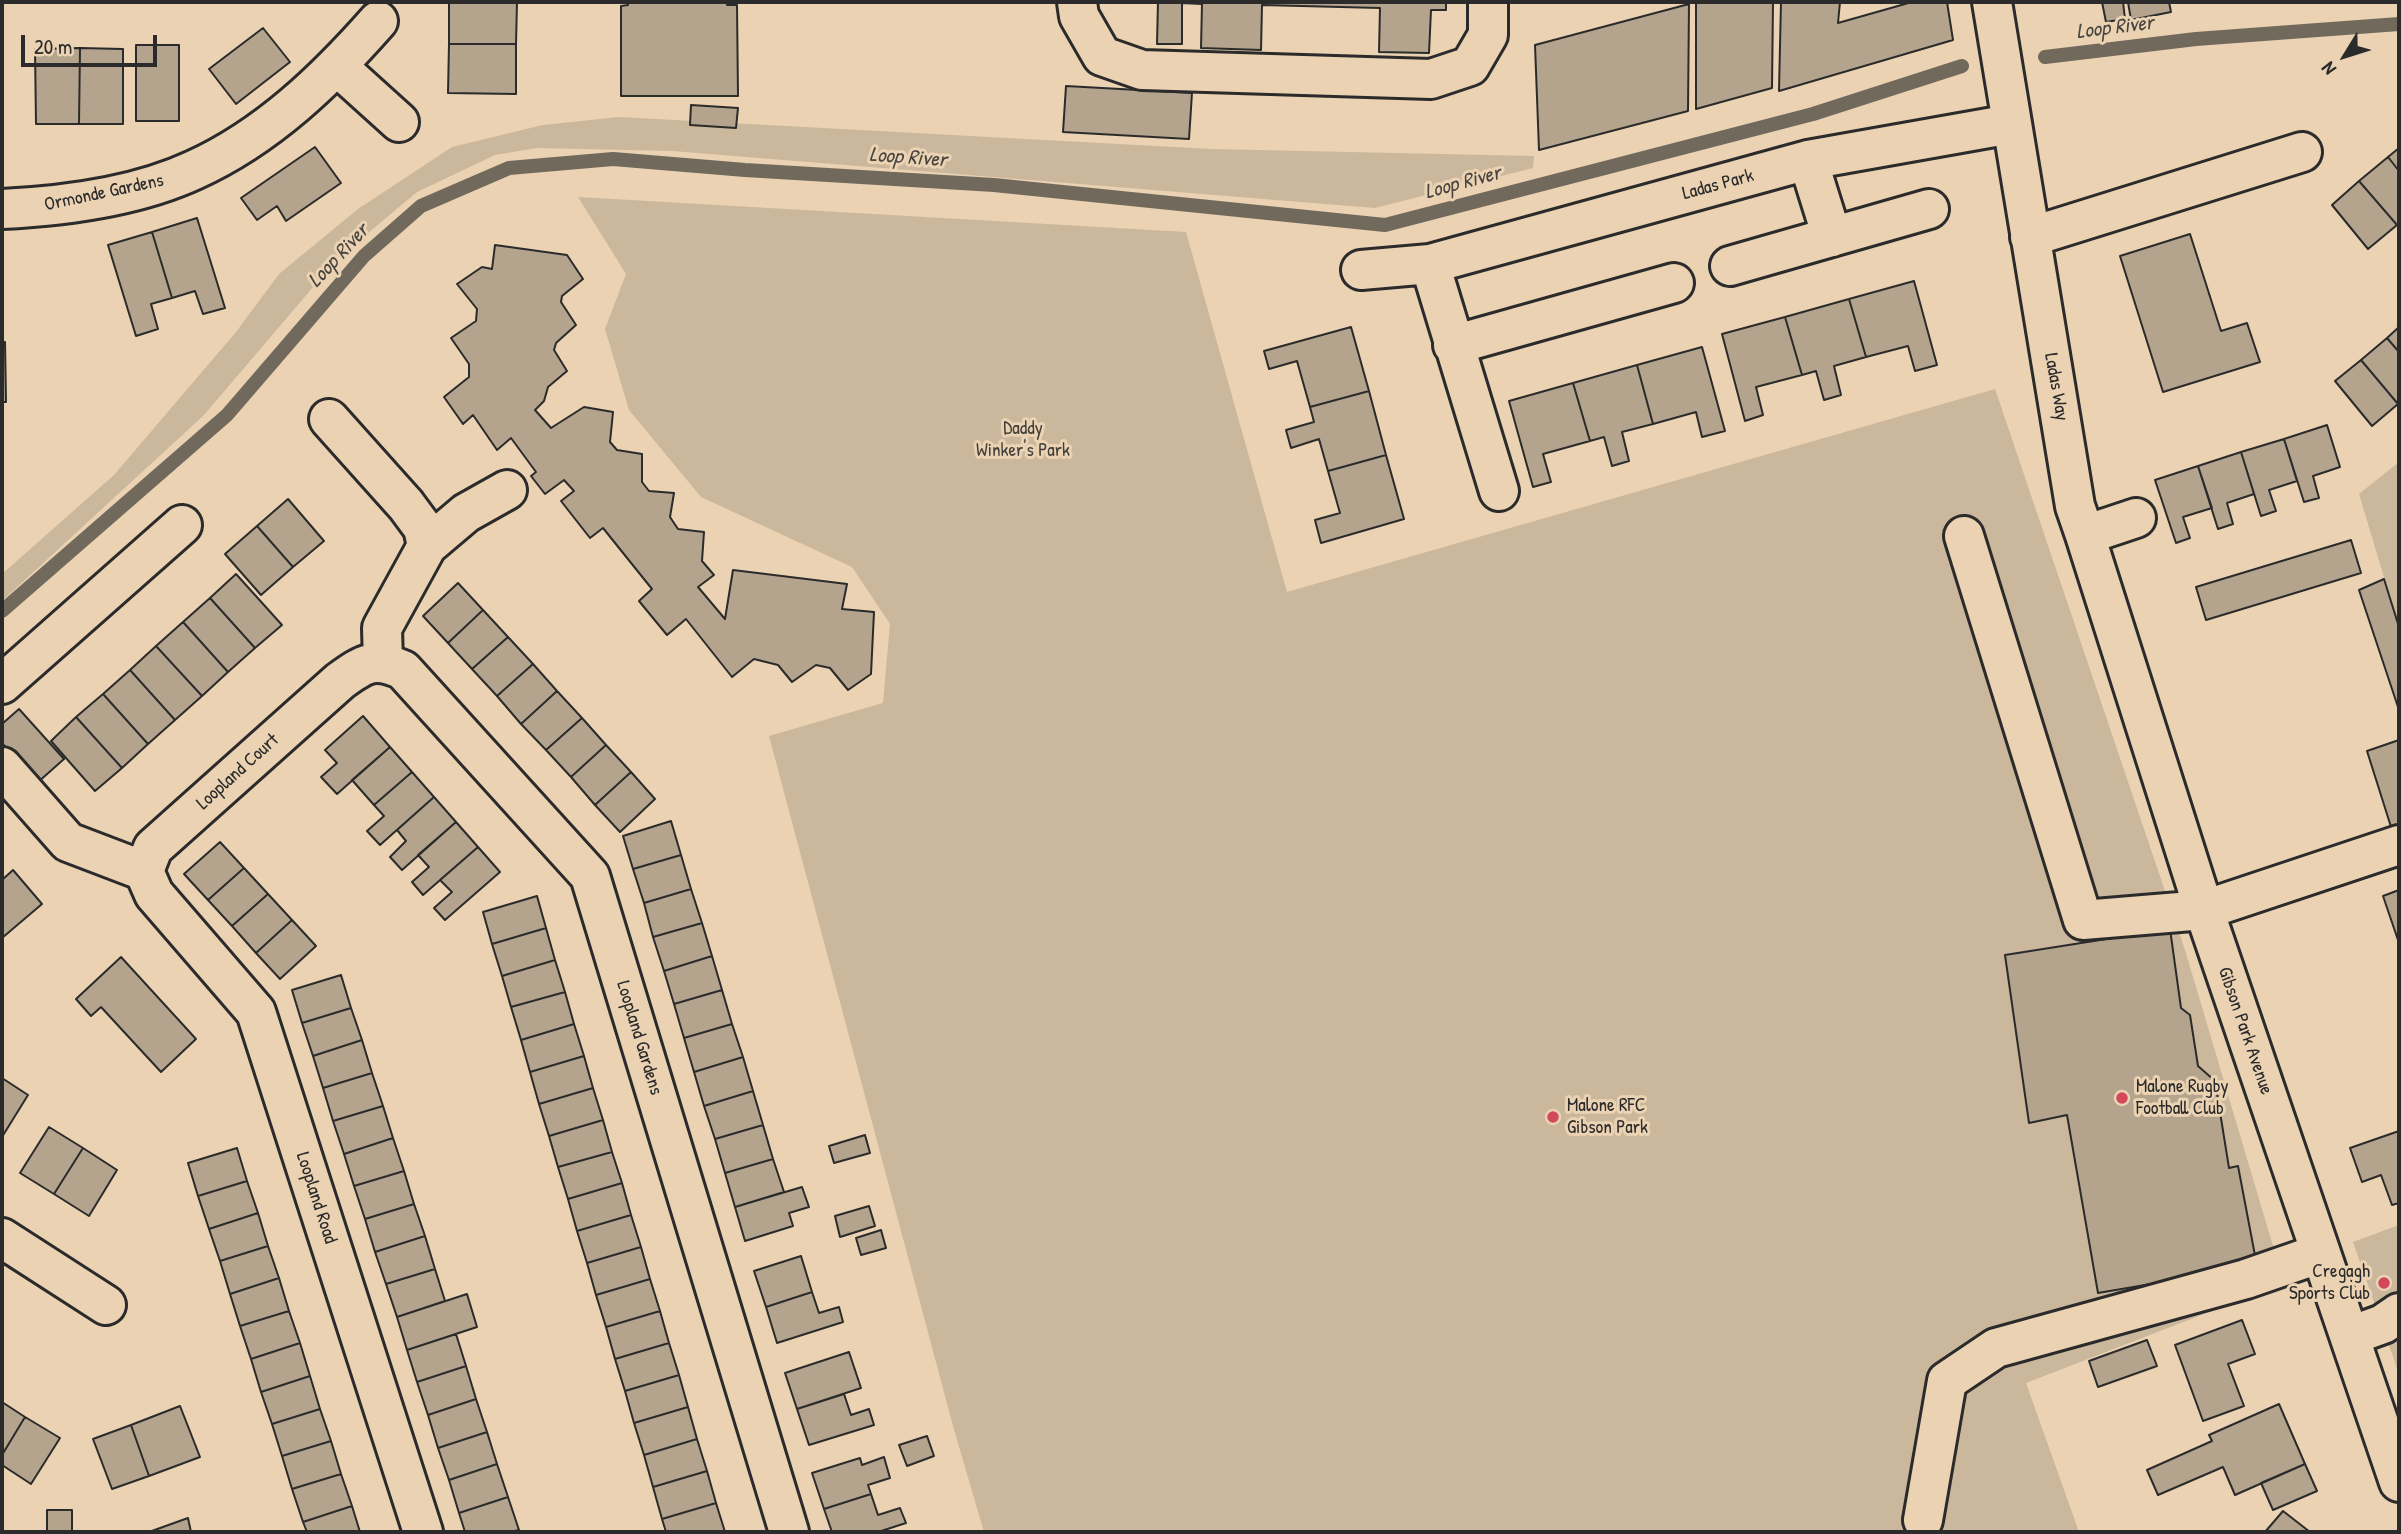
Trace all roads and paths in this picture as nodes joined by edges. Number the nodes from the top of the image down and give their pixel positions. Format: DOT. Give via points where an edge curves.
graph roads {
  1 [pos="1077,2"];
  2 [pos="1488,2"];
  3 [pos="1992,2"];
  4 [pos="379,21"];
  5 [pos="337,66"];
  6 [pos="399,122"];
  7 [pos="2011,124"];
  8 [pos="2302,152"];
  9 [pos="1808,160"];
  10 [pos="2,209"];
  11 [pos="1930,209"];
  12 [pos="1832,237"];
  13 [pos="2030,237"];
  14 [pos="1430,264"];
  15 [pos="1730,266"];
  16 [pos="1361,270"];
  17 [pos="1674,283"];
  18 [pos="1453,345"];
  19 [pos="329,419"];
  20 [pos="507,490"];
  21 [pos="1499,491"];
  22 [pos="2136,518"];
  23 [pos="182,525"];
  24 [pos="2085,535"];
  25 [pos="1964,536"];
  26 [pos="427,546"];
  27 [pos="2098,577"];
  28 [pos="383,662"];
  29 [pos="2,684"];
  30 [pos="2,767"];
  31 [pos="2399,845"];
  32 [pos="149,882"];
  33 [pos="2204,910"];
  34 [pos="2,1238"];
  35 [pos="2321,1252"];
  36 [pos="106,1305"];
  37 [pos="2399,1313"];
  38 [pos="2350,1336"];
  39 [pos="2399,1482"];
  40 [pos="1923,1520"];
  41 [pos="423,1532"];
  42 [pos="789,1532"];
  1 -- 2 [label="street" via="1079,16 1102,56 1142,70 1431,79 1470,65 1488,35"];
  3 -- 7 [label="street, Ladas Way"];
  4 -- 5 [label="street, Ormonde Gardens"];
  5 -- 6 [label="street"];
  5 -- 10 [label="street, Ormonde Gardens" via="241,145 194,170 157,185 53,207"];
  7 -- 9 [label="street, Ladas Park"];
  7 -- 13 [label="street, Ladas Way"];
  8 -- 13 [label="street"];
  9 -- 12 [label="street"];
  9 -- 14 [label="street, Ladas Park"];
  11 -- 12 [label="street"];
  12 -- 15 [label="street"];
  13 -- 24 [label="street, Ladas Way" via="2075,506"];
  14 -- 16 [label="street, Ladas Park"];
  14 -- 18 [label="street"];
  17 -- 18 [label="street"];
  18 -- 21 [label="street"];
  19 -- 26 [label="street" via="406,505 422,528"];
  20 -- 26 [label="street" via="466,513"];
  22 -- 24 [label="street"];
  23 -- 29 [label="street"];
  24 -- 27 [label="street, Ladas Way"];
  25 -- 33 [label="street" via="2083,920"];
  26 -- 28 [label="street" via="382,628"];
  27 -- 33 [label="street, Gibson Park Avenue"];
  28 -- 32 [label="street, Loopland Court" via="361,665 340,681 153,848"];
  28 -- 42 [label="street, Loopland Gardens" via="402,670 590,876"];
  30 -- 32 [label="street" via="68,842"];
  31 -- 33 [label="street"];
  32 -- 41 [label="street, Loopland Road" via="257,1012"];
  33 -- 35 [label="street, Gibson Park Avenue"];
  34 -- 36 [label="street"];
  35 -- 38 [label="street, Gibson Park Avenue"];
  35 -- 40 [label="street" via="2246,1279 1996,1348 1947,1381"];
  37 -- 38 [label="street"];
  38 -- 39 [label="street, Gibson Park Avenue"];
}
